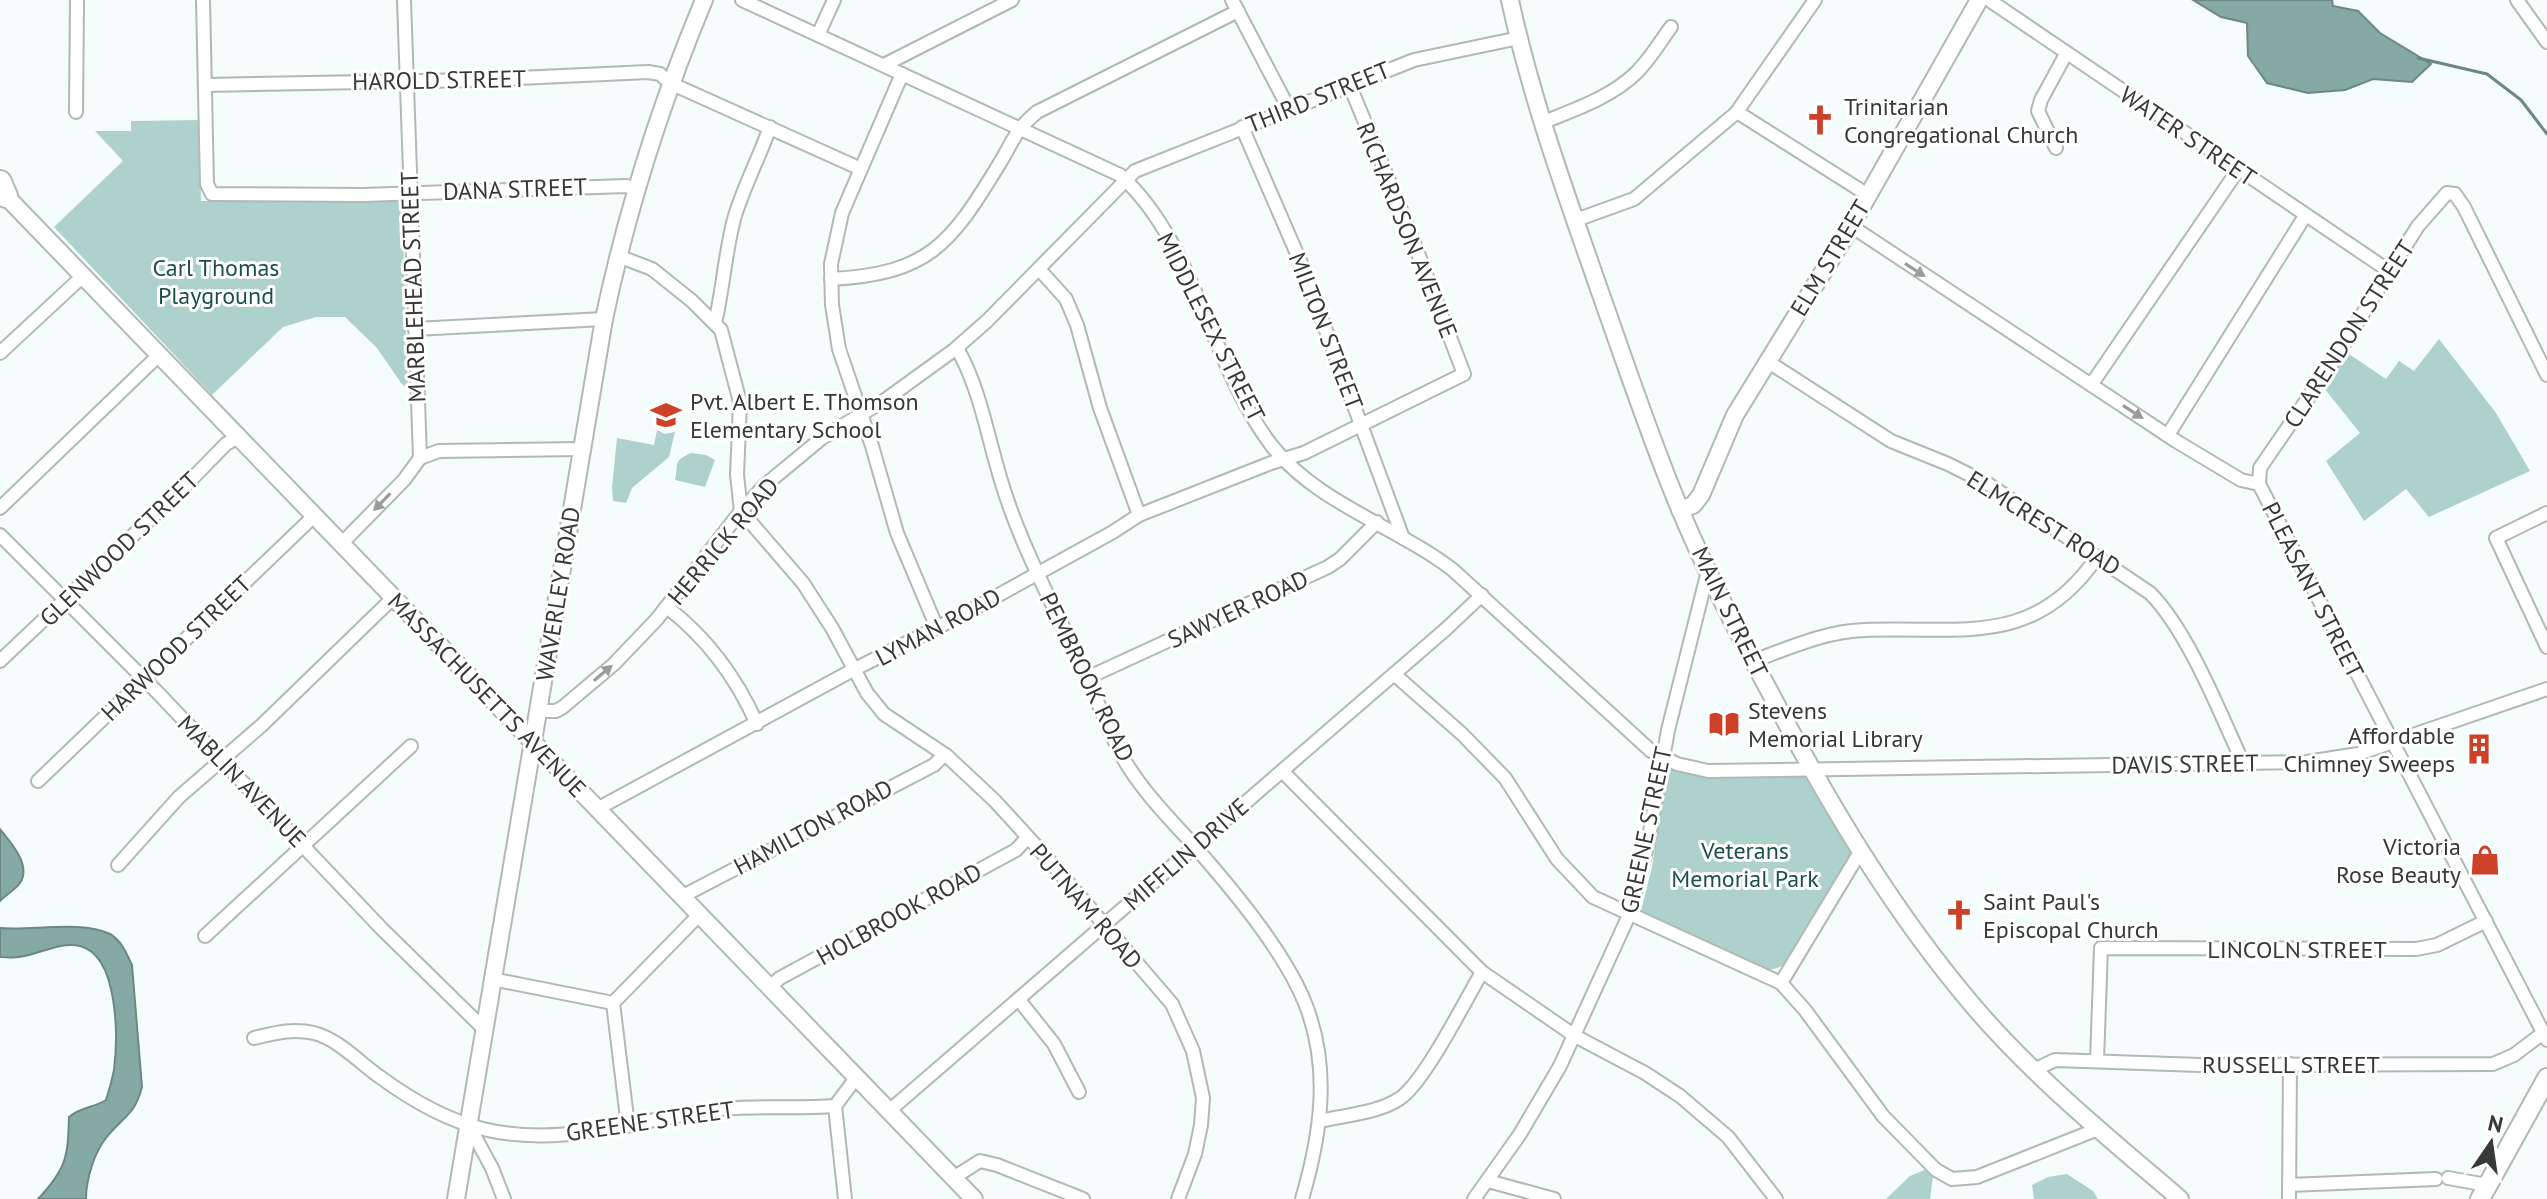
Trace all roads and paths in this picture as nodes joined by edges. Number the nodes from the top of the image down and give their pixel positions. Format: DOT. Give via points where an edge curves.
graph roads {
  1 [pos="77,0"];
  2 [pos="203,0"];
  3 [pos="404,0"];
  4 [pos="704,0"];
  5 [pos="742,0"];
  6 [pos="834,0"];
  7 [pos="1012,0"];
  8 [pos="1510,0"];
  9 [pos="1815,0"];
  10 [pos="1979,0"];
  11 [pos="1989,0"];
  12 [pos="2517,0"];
  13 [pos="1235,6"];
  14 [pos="1671,27"];
  15 [pos="818,35"];
  16 [pos="1519,38"];
  17 [pos="2547,42"];
  18 [pos="2066,54"];
  19 [pos="884,65"];
  20 [pos="902,74"];
  21 [pos="406,80"];
  22 [pos="670,83"];
  23 [pos="205,85"];
  24 [pos="1350,86"];
  25 [pos="1289,109"];
  26 [pos="76,112"];
  27 [pos="1737,112"];
  28 [pos="1544,122"];
  29 [pos="770,127"];
  30 [pos="1019,127"];
  31 [pos="1242,127"];
  32 [pos="2056,148"];
  33 [pos="861,169"];
  34 [pos="2238,170"];
  35 [pos="1126,180"];
  36 [pos="637,188"];
  37 [pos="1,192"];
  38 [pos="409,193"];
  39 [pos="1868,195"];
  40 [pos="2305,216"];
  41 [pos="1576,220"];
  42 [pos="1851,226"];
  43 [pos="618,256"];
  44 [pos="1039,269"];
  45 [pos="2389,271"];
  46 [pos="84,275"];
  47 [pos="831,279"];
  48 [pos="604,319"];
  49 [pos="715,323"];
  50 [pos="415,329"];
  51 [pos="957,348"];
  52 [pos="0,353"];
  53 [pos="160,354"];
  54 [pos="1767,361"];
  55 [pos="1464,374"];
  56 [pos="2547,375"];
  57 [pos="2091,385"];
  58 [pos="860,414"];
  59 [pos="1362,424"];
  60 [pos="2168,435"];
  61 [pos="238,437"];
  62 [pos="581,449"];
  63 [pos="420,458"];
  64 [pos="1285,459"];
  65 [pos="2259,484"];
  66 [pos="0,508"];
  67 [pos="1680,510"];
  68 [pos="741,511"];
  69 [pos="2547,513"];
  70 [pos="1139,515"];
  71 [pos="314,516"];
  72 [pos="1377,522"];
  73 [pos="0,535"];
  74 [pos="1403,538"];
  75 [pos="342,543"];
  76 [pos="2097,557"];
  77 [pos="1708,571"];
  78 [pos="1038,574"];
  79 [pos="1482,595"];
  80 [pos="393,598"];
  81 [pos="66,600"];
  82 [pos="668,608"];
  83 [pos="937,628"];
  84 [pos="2547,647"];
  85 [pos="0,661"];
  86 [pos="1753,661"];
  87 [pos="853,670"];
  88 [pos="1394,674"];
  89 [pos="1087,678"];
  90 [pos="145,679"];
  91 [pos="2547,689"];
  92 [pos="539,711"];
  93 [pos="757,724"];
  94 [pos="2392,741"];
  95 [pos="533,743"];
  96 [pos="411,746"];
  97 [pos="944,755"];
  98 [pos="1662,758"];
  99 [pos="222,760"];
  100 [pos="2243,763"];
  101 [pos="1812,769"];
  102 [pos="1282,771"];
  103 [pos="38,781"];
  104 [pos="597,809"];
  105 [pos="1027,838"];
  106 [pos="303,844"];
  107 [pos="1195,847"];
  108 [pos="1860,852"];
  109 [pos="118,865"];
  110 [pos="681,897"];
  111 [pos="1630,913"];
  112 [pos="698,916"];
  113 [pos="2486,921"];
  114 [pos="1104,926"];
  115 [pos="205,936"];
  116 [pos="1482,972"];
  117 [pos="492,979"];
  118 [pos="1781,983"];
  119 [pos="769,988"];
  120 [pos="1019,1000"];
  121 [pos="613,1003"];
  122 [pos="484,1029"];
  123 [pos="1575,1036"];
  124 [pos="2545,1037"];
  125 [pos="254,1038"];
  126 [pos="2097,1061"];
  127 [pos="2290,1064"];
  128 [pos="2032,1071"];
  129 [pos="856,1078"];
  130 [pos="2547,1078"];
  131 [pos="1079,1092"];
  132 [pos="835,1106"];
  133 [pos="889,1111"];
  134 [pos="1320,1121"];
  135 [pos="468,1124"];
  136 [pos="628,1126"];
  137 [pos="2098,1129"];
  138 [pos="953,1178"];
  139 [pos="1488,1181"];
  140 [pos="2289,1185"];
  141 [pos="2484,1192"];
  142 [pos="456,1199"];
  143 [pos="504,1199"];
  144 [pos="845,1199"];
  145 [pos="974,1199"];
  146 [pos="1083,1199"];
  147 [pos="1178,1199"];
  148 [pos="1302,1199"];
  149 [pos="1474,1199"];
  150 [pos="1554,1199"];
  151 [pos="1776,1199"];
  152 [pos="2180,1199"];
  153 [pos="2289,1199"];
  1 -- 26 [label="street"];
  2 -- 23 [label="street"];
  3 -- 21 [label="street, MARBLEHEAD STREET"];
  4 -- 22 [label="main road, WAVERLEY ROAD"];
  5 -- 15 [label="street, MIDDLESEX STREET"];
  6 -- 15 [label="street"];
  7 -- 19 [label="street"];
  8 -- 16 [label="main road, MAIN STREET"];
  9 -- 27 [label="street"];
  10 -- 39 [label="main road, ELM STREET"];
  11 -- 18 [label="street, WATER STREET"];
  12 -- 17 [label="street"];
  13 -- 25 [label="street"];
  13 -- 30 [label="street" via="1037,112"];
  14 -- 28 [label="street" via="1628,80"];
  15 -- 19 [label="street, MIDDLESEX STREET"];
  16 -- 24 [label="street, THIRD STREET" via="1417,59"];
  16 -- 28 [label="main road, MAIN STREET"];
  18 -- 32 [label="street" via="2038,111"];
  18 -- 34 [label="street, WATER STREET"];
  19 -- 20 [label="street, MIDDLESEX STREET"];
  20 -- 30 [label="street, MIDDLESEX STREET"];
  20 -- 33 [label="street"];
  21 -- 22 [label="street, HAROLD STREET" via="648,72"];
  21 -- 23 [label="street, HAROLD STREET"];
  21 -- 38 [label="street, MARBLEHEAD STREET"];
  22 -- 29 [label="street, HAROLD STREET"];
  22 -- 36 [label="main road, WAVERLEY ROAD"];
  23 -- 38 [label="street, DANA STREET" via="207,184 212,194"];
  24 -- 25 [label="street, THIRD STREET"];
  24 -- 55 [label="street, RICHARDSON AVENUE"];
  25 -- 31 [label="street, THIRD STREET"];
  27 -- 39 [label="street"];
  27 -- 41 [label="street" via="1634,199"];
  28 -- 41 [label="main road, MAIN STREET"];
  29 -- 33 [label="street, HAROLD STREET"];
  29 -- 49 [label="street" via="735,216"];
  30 -- 35 [label="street, MIDDLESEX STREET"];
  30 -- 47 [label="street" via="970,214 940,246 905,267"];
  31 -- 35 [label="street, THIRD STREET" via="1147,166"];
  31 -- 59 [label="street, MILTON STREET"];
  33 -- 47 [label="street" via="842,213"];
  34 -- 40 [label="street, WATER STREET"];
  34 -- 57 [label="street"];
  35 -- 44 [label="street, HERRICK ROAD"];
  35 -- 64 [label="street, MIDDLESEX STREET" via="1168,240 1246,405"];
  36 -- 38 [label="street, DANA STREET"];
  36 -- 43 [label="main road, WAVERLEY ROAD"];
  37 -- 46 [label="main road, MASSACHUSETTS AVENUE"];
  38 -- 50 [label="street, MARBLEHEAD STREET"];
  39 -- 42 [label="main road, ELM STREET"];
  40 -- 45 [label="street, WATER STREET"];
  40 -- 60 [label="street"];
  41 -- 67 [label="main road, MAIN STREET"];
  42 -- 54 [label="main road, ELM STREET"];
  42 -- 57 [label="street, PLEASANT STREET, one-way"];
  43 -- 48 [label="main road, WAVERLEY ROAD"];
  43 -- 49 [label="street" via="652,269"];
  44 -- 51 [label="street, HERRICK ROAD"];
  44 -- 70 [label="street" via="1066,299 1077,325"];
  45 -- 56 [label="street, CLARENDON STREET" via="2427,213 2444,194 2452,193 2469,216"];
  45 -- 65 [label="street, CLARENDON STREET" via="2260,468"];
  46 -- 52 [label="street"];
  46 -- 53 [label="main road, MASSACHUSETTS AVENUE"];
  47 -- 58 [label="street" via="836,336"];
  48 -- 50 [label="street"];
  48 -- 62 [label="main road, WAVERLEY ROAD"];
  49 -- 68 [label="street" via="740,402"];
  50 -- 63 [label="street, MARBLEHEAD STREET"];
  51 -- 58 [label="street, HERRICK ROAD"];
  51 -- 78 [label="street, PEMBROOK ROAD" via="981,403 1007,501"];
  53 -- 61 [label="main road, MASSACHUSETTS AVENUE"];
  53 -- 66 [label="street"];
  54 -- 67 [label="main road, ELM STREET" via="1725,434 1701,495"];
  54 -- 76 [label="street, ELMCREST ROAD" via="1891,441 1988,484"];
  55 -- 59 [label="street, LYMAN ROAD"];
  57 -- 60 [label="street, PLEASANT STREET, one-way"];
  58 -- 68 [label="street, HERRICK ROAD" via="795,458"];
  58 -- 83 [label="street" via="900,543"];
  59 -- 64 [label="street, LYMAN ROAD"];
  59 -- 74 [label="street, MILTON STREET"];
  60 -- 65 [label="street, PLEASANT STREET" via="2241,480"];
  61 -- 71 [label="main road, MASSACHUSETTS AVENUE"];
  61 -- 81 [label="street, GLENWOOD STREET"];
  62 -- 63 [label="street" via="439,451"];
  62 -- 92 [label="main road, WAVERLEY ROAD"];
  63 -- 75 [label="street, one-way"];
  64 -- 70 [label="street, LYMAN ROAD"];
  64 -- 72 [label="street, MIDDLESEX STREET" via="1323,491"];
  65 -- 94 [label="street, PLEASANT STREET"];
  67 -- 77 [label="main road, MAIN STREET"];
  68 -- 82 [label="street, HERRICK ROAD"];
  68 -- 87 [label="street, PUTNAM ROAD" via="803,583"];
  69 -- 84 [label="street" via="2496,538"];
  70 -- 78 [label="street, LYMAN ROAD"];
  71 -- 75 [label="main road, MASSACHUSETTS AVENUE"];
  71 -- 90 [label="street, HARWOOD STREET"];
  72 -- 74 [label="street, MIDDLESEX STREET"];
  72 -- 89 [label="street, SAWYER ROAD" via="1328,567"];
  73 -- 81 [label="street, MABLIN AVENUE"];
  74 -- 79 [label="street, MIDDLESEX STREET" via="1434,555"];
  75 -- 80 [label="main road, MASSACHUSETTS AVENUE"];
  76 -- 86 [label="street" via="2061,599 2020,621 1978,629 1846,632"];
  76 -- 100 [label="street, ELMCREST ROAD" via="2161,604"];
  77 -- 86 [label="main road, MAIN STREET"];
  77 -- 98 [label="street, GREENE STREET"];
  78 -- 83 [label="street, LYMAN ROAD"];
  78 -- 89 [label="street, PEMBROOK ROAD"];
  79 -- 88 [label="street, MIFFLIN DRIVE"];
  79 -- 98 [label="street, MIDDLESEX STREET"];
  80 -- 95 [label="main road, MASSACHUSETTS AVENUE"];
  80 -- 99 [label="street"];
  81 -- 85 [label="street, GLENWOOD STREET"];
  81 -- 90 [label="street, MABLIN AVENUE"];
  92 -- 82 [label="street, HERRICK ROAD, one-way" via="563,707"];
  82 -- 93 [label="street" via="722,662"];
  83 -- 87 [label="street, LYMAN ROAD"];
  86 -- 101 [label="main road, MAIN STREET"];
  87 -- 93 [label="street, LYMAN ROAD"];
  87 -- 97 [label="street, PUTNAM ROAD" via="884,714"];
  88 -- 102 [label="street, MIFFLIN DRIVE"];
  88 -- 111 [label="street" via="1505,778 1567,872 1593,897"];
  89 -- 107 [label="street, PEMBROOK ROAD" via="1125,760"];
  90 -- 99 [label="street, MABLIN AVENUE"];
  90 -- 103 [label="street, HARWOOD STREET"];
  91 -- 94 [label="street, DAVIS STREET"];
  92 -- 95 [label="main road, WAVERLEY ROAD"];
  93 -- 104 [label="street, LYMAN ROAD"];
  94 -- 100 [label="street, DAVIS STREET" via="2358,754 2307,762"];
  94 -- 113 [label="street, PLEASANT STREET"];
  95 -- 104 [label="main road, MASSACHUSETTS AVENUE"];
  95 -- 117 [label="main road, WAVERLEY ROAD"];
  96 -- 106 [label="street"];
  97 -- 105 [label="street, PUTNAM ROAD"];
  97 -- 110 [label="street, HAMILTON ROAD" via="934,765"];
  98 -- 101 [label="street, MIDDLESEX STREET" via="1708,771"];
  98 -- 111 [label="street, GREENE STREET"];
  99 -- 106 [label="street, MABLIN AVENUE"];
  99 -- 109 [label="street" via="159,816"];
  100 -- 101 [label="street, DAVIS STREET"];
  101 -- 108 [label="main road, MAIN STREET"];
  102 -- 107 [label="street, MIFFLIN DRIVE"];
  102 -- 116 [label="street"];
  104 -- 110 [label="main road, MASSACHUSETTS AVENUE"];
  105 -- 114 [label="street, PUTNAM ROAD"];
  105 -- 119 [label="street, HOLBROOK ROAD" via="1016,850"];
  106 -- 115 [label="street"];
  106 -- 122 [label="street, MABLIN AVENUE"];
  107 -- 114 [label="street, MIFFLIN DRIVE"];
  107 -- 134 [label="street, PEMBROOK ROAD" via="1259,928 1305,1001 1317,1042"];
  108 -- 118 [label="street"];
  108 -- 128 [label="main road, MAIN STREET" via="1971,1003"];
  110 -- 112 [label="main road, MASSACHUSETTS AVENUE"];
  111 -- 118 [label="street"];
  111 -- 123 [label="street, GREENE STREET"];
  112 -- 119 [label="main road, MASSACHUSETTS AVENUE"];
  112 -- 121 [label="street"];
  113 -- 124 [label="street, PLEASANT STREET"];
  113 -- 126 [label="street, LINCOLN STREET" via="2437,945 2416,949 2101,948"];
  114 -- 120 [label="street, MIFFLIN DRIVE"];
  114 -- 147 [label="street, PUTNAM ROAD" via="1172,1004 1198,1067 1201,1125"];
  116 -- 123 [label="street"];
  116 -- 134 [label="street" via="1433,1056 1400,1099"];
  117 -- 121 [label="street"];
  117 -- 122 [label="main road, WAVERLEY ROAD"];
  118 -- 137 [label="street" via="1883,1116 1936,1170 1952,1179 1986,1174"];
  119 -- 129 [label="main road, MASSACHUSETTS AVENUE"];
  120 -- 131 [label="street" via="1054,1044"];
  120 -- 133 [label="street, MIFFLIN DRIVE"];
  121 -- 136 [label="street"];
  122 -- 135 [label="main road, WAVERLEY ROAD"];
  123 -- 139 [label="street, GREENE STREET"];
  123 -- 151 [label="street" via="1645,1073 1701,1112 1728,1137"];
  124 -- 127 [label="street, RUSSELL STREET" via="2493,1064"];
  125 -- 135 [label="street, GREENE STREET" via="284,1030 318,1034 403,1093"];
  126 -- 127 [label="street, RUSSELL STREET"];
  126 -- 128 [label="street, RUSSELL STREET" via="2055,1060"];
  127 -- 140 [label="street"];
  128 -- 137 [label="main road, MAIN STREET"];
  129 -- 132 [label="street"];
  129 -- 133 [label="main road, MASSACHUSETTS AVENUE"];
  130 -- 141 [label="main road"];
  132 -- 136 [label="street, GREENE STREET" via="714,1110"];
  132 -- 144 [label="street"];
  133 -- 138 [label="main road, MASSACHUSETTS AVENUE"];
  134 -- 148 [label="street, PEMBROOK ROAD"];
  135 -- 136 [label="street, GREENE STREET" via="541,1135"];
  135 -- 142 [label="main road, WAVERLEY ROAD"];
  135 -- 143 [label="street"];
  137 -- 152 [label="main road, MAIN STREET"];
  138 -- 145 [label="main road, MASSACHUSETTS AVENUE"];
  138 -- 146 [label="street" via="980,1161"];
  139 -- 149 [label="street, GREENE STREET"];
  139 -- 150 [label="street"];
  140 -- 141 [label="street" via="2442,1178"];
  140 -- 153 [label="street"];
}
